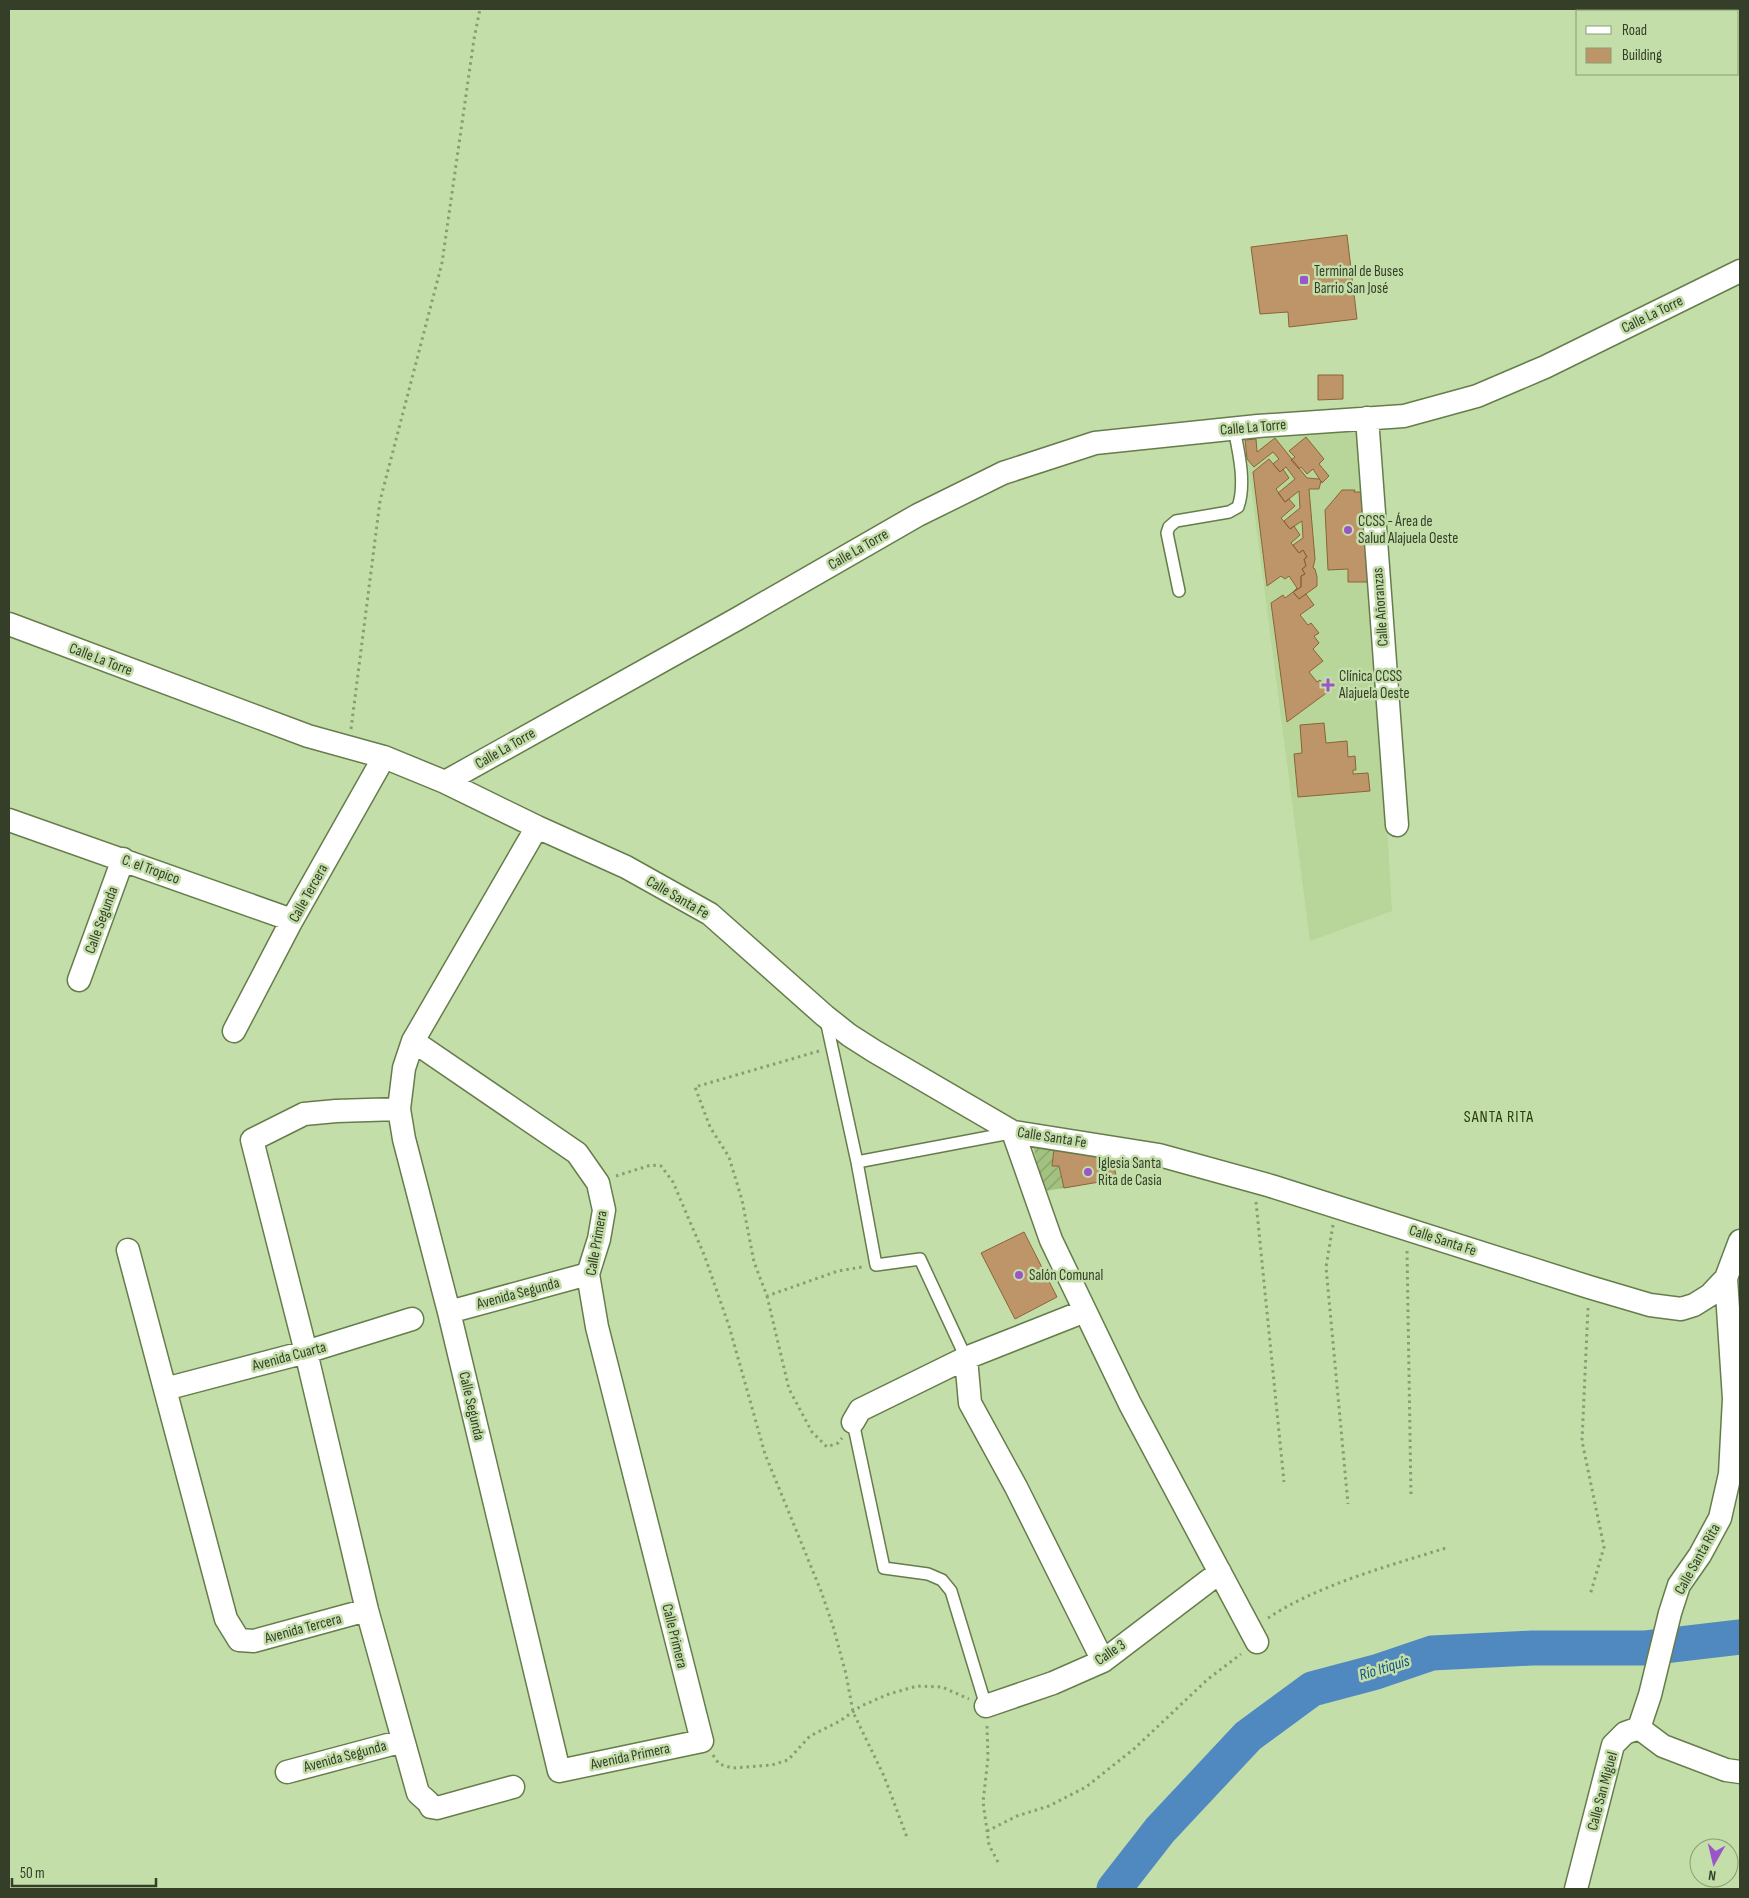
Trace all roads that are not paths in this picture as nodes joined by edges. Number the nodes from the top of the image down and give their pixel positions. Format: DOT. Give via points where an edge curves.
graph roads {
  1 [pos="1740,271"];
  2 [pos="1367,418"];
  3 [pos="1234,429"];
  4 [pos="1179,590"];
  5 [pos="9,624"];
  6 [pos="384,757"];
  7 [pos="445,782"];
  8 [pos="9,820"];
  9 [pos="1397,825"];
  10 [pos="537,827"];
  11 [pos="123,859"];
  12 [pos="292,920"];
  13 [pos="78,980"];
  14 [pos="825,1016"];
  15 [pos="234,1031"];
  16 [pos="413,1041"];
  17 [pos="399,1109"];
  18 [pos="1013,1132"];
  19 [pos="857,1162"];
  20 [pos="1740,1240"];
  21 [pos="128,1250"];
  22 [pos="588,1274"];
  23 [pos="1726,1278"];
  24 [pos="1085,1311"];
  25 [pos="449,1312"];
  26 [pos="412,1319"];
  27 [pos="306,1352"];
  28 [pos="966,1358"];
  29 [pos="165,1389"];
  30 [pos="853,1422"];
  31 [pos="1220,1572"];
  32 [pos="367,1610"];
  33 [pos="1254,1635"];
  34 [pos="1103,1660"];
  35 [pos="986,1706"];
  36 [pos="1639,1728"];
  37 [pos="403,1741"];
  38 [pos="702,1741"];
  39 [pos="559,1771"];
  40 [pos="287,1772"];
  41 [pos="1740,1772"];
  42 [pos="512,1786"];
  43 [pos="1576,1889"];
  1 -- 2 [label="street, Calle La Torre" via="1545,367 1477,396 1404,416"];
  2 -- 3 [label="street, Calle La Torre"];
  2 -- 9 [label="street, Calle Añoranzas"];
  3 -- 4 [label="lane" via="1242,496 1238,507 1229,512 1176,522 1166,533"];
  3 -- 7 [label="street, Calle La Torre" via="1095,443 1003,473 918,515"];
  5 -- 6 [label="street, Calle La Torre" via="308,736"];
  6 -- 7 [label="street, Calle La Torre"];
  6 -- 12 [label="street, Calle Tercera"];
  7 -- 10 [label="street, Calle Santa Fe"];
  8 -- 11 [label="street, C. el Tropico"];
  10 -- 14 [label="street, Calle Santa Fe" via="626,867 710,914"];
  10 -- 16 [label="street"];
  11 -- 12 [label="street, C. el Tropico"];
  11 -- 13 [label="street, Calle Segunda"];
  12 -- 15 [label="street, Calle Tercera"];
  14 -- 18 [label="street, Calle Santa Fe" via="874,1052"];
  14 -- 19 [label="lane"];
  16 -- 17 [label="street, Calle Segunda" via="404,1068"];
  16 -- 22 [label="street, Calle Primera" via="577,1153 598,1183 604,1210"];
  17 -- 25 [label="street, Calle Segunda"];
  17 -- 27 [label="street" via="304,1114 252,1140"];
  18 -- 19 [label="lane"];
  18 -- 23 [label="street, Calle Santa Fe" via="1159,1155 1650,1305 1681,1309 1694,1306"];
  18 -- 24 [label="street" via="1051,1240"];
  19 -- 28 [label="lane" via="876,1264 920,1259"];
  20 -- 23 [label="street, Calle Santa Rita"];
  21 -- 29 [label="street"];
  22 -- 25 [label="street, Avenida Segunda"];
  22 -- 38 [label="street, Calle Primera" via="597,1327"];
  23 -- 36 [label="street, Calle Santa Rita" via="1734,1399 1730,1474 1720,1518 1679,1585"];
  24 -- 28 [label="street"];
  24 -- 31 [label="street" via="1130,1404"];
  25 -- 39 [label="street, Calle Segunda"];
  26 -- 27 [label="street, Avenida Cuarta"];
  27 -- 29 [label="street, Avenida Cuarta"];
  27 -- 32 [label="street"];
  28 -- 30 [label="street" via="860,1410"];
  28 -- 34 [label="street" via="970,1403"];
  29 -- 32 [label="street, Avenida Tercera" via="226,1619 239,1640 254,1641"];
  30 -- 35 [label="lane" via="884,1568 928,1574 942,1580 951,1591"];
  31 -- 33 [label="street"];
  31 -- 34 [label="street, Calle 3"];
  32 -- 37 [label="street"];
  34 -- 35 [label="street, Calle 3" via="1053,1683"];
  36 -- 41 [label="street" via="1663,1746 1726,1770"];
  36 -- 43 [label="street, Calle San Miguel" via="1625,1733 1613,1745"];
  37 -- 40 [label="street, Avenida Segunda"];
  37 -- 42 [label="street" via="418,1793 431,1808"];
  38 -- 39 [label="street, Avenida Primera"];
}
